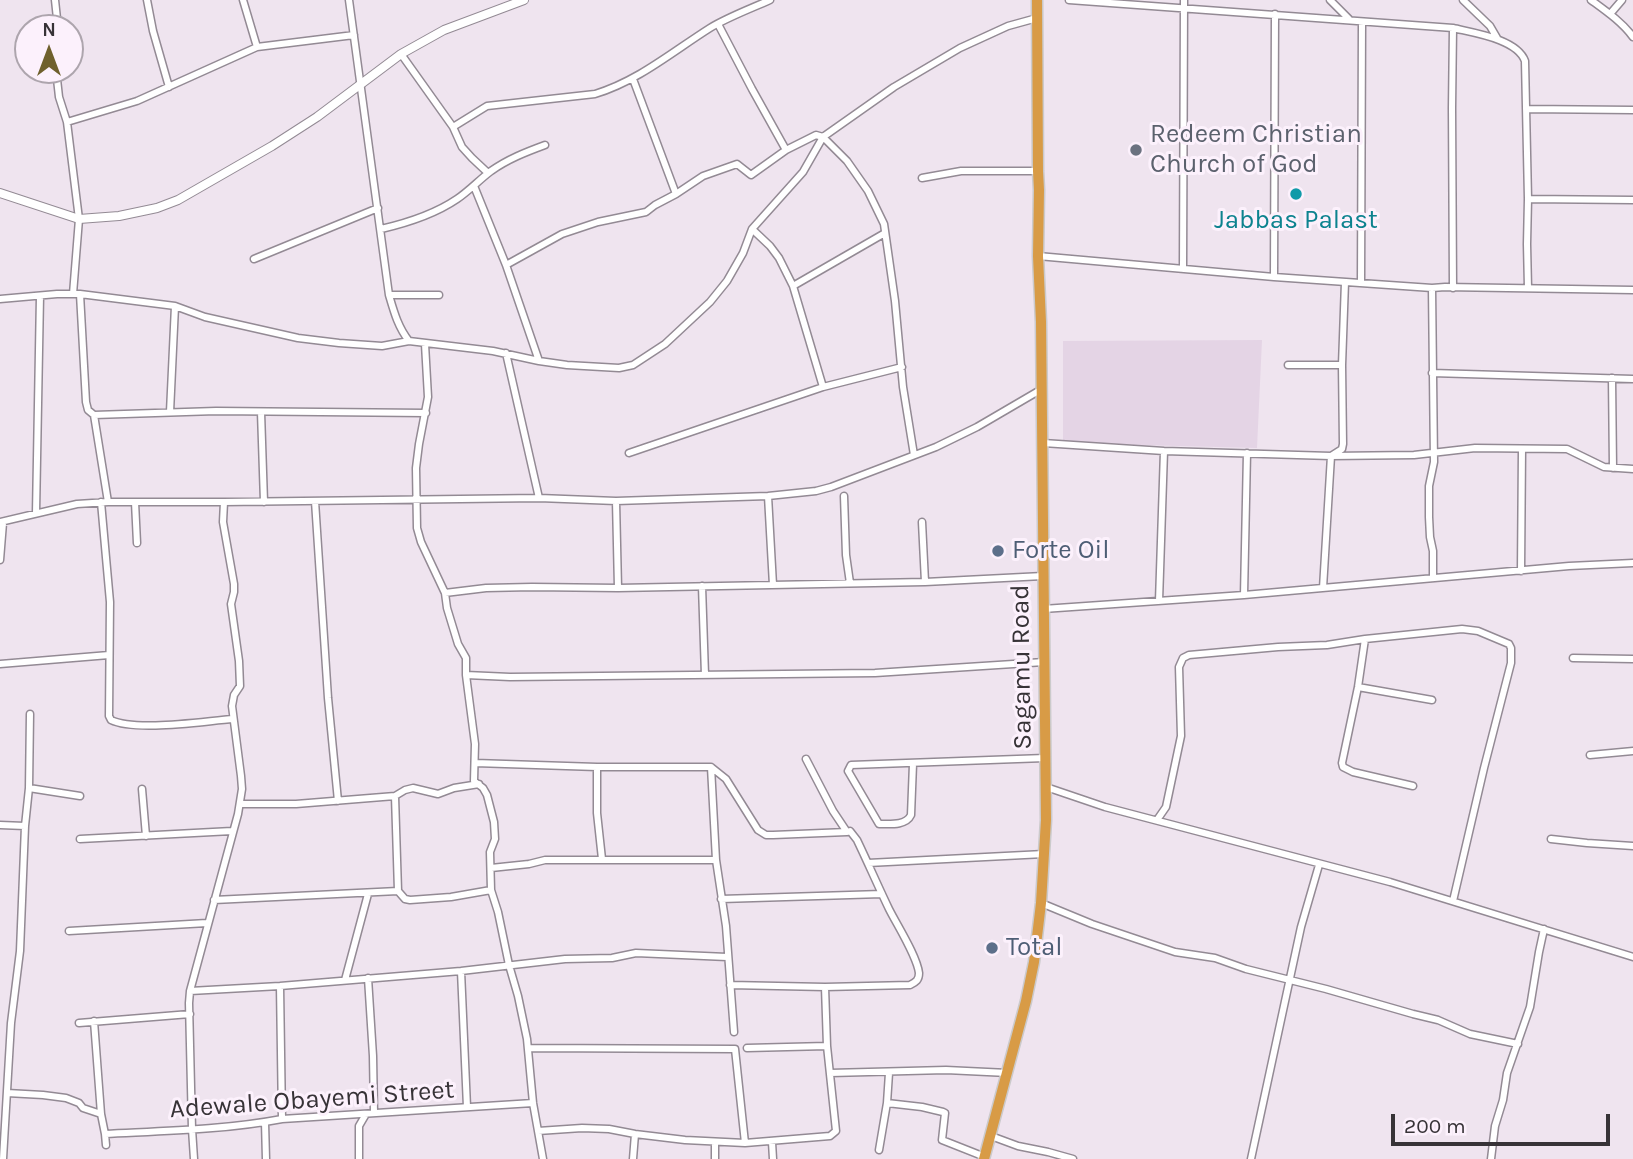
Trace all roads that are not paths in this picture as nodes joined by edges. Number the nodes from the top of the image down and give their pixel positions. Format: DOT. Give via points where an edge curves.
graph roads {
  1 [pos="147,0"];
  2 [pos="243,0"];
  3 [pos="349,0"];
  4 [pos="524,0"];
  5 [pos="770,0"];
  6 [pos="1037,0"];
  7 [pos="1069,0"];
  8 [pos="1184,0"];
  9 [pos="1331,0"];
  10 [pos="1463,0"];
  11 [pos="1591,0"];
  12 [pos="1622,0"];
  13 [pos="500,4"];
  14 [pos="1183,9"];
  15 [pos="1275,14"];
  16 [pos="1610,14"];
  17 [pos="1037,18"];
  18 [pos="1350,20"];
  19 [pos="1362,22"];
  20 [pos="718,24"];
  21 [pos="1453,29"];
  22 [pos="354,35"];
  23 [pos="1633,37"];
  24 [pos="1497,38"];
  25 [pos="257,47"];
  26 [pos="401,54"];
  27 [pos="633,79"];
  28 [pos="58,84"];
  29 [pos="361,85"];
  30 [pos="169,87"];
  31 [pos="1526,109"];
  32 [pos="1633,110"];
  33 [pos="67,122"];
  34 [pos="453,127"];
  35 [pos="823,137"];
  36 [pos="545,145"];
  37 [pos="786,150"];
  38 [pos="1038,171"];
  39 [pos="488,173"];
  40 [pos="922,178"];
  41 [pos="474,186"];
  42 [pos="0,193"];
  43 [pos="676,194"];
  44 [pos="1528,199"];
  45 [pos="1633,201"];
  46 [pos="378,208"];
  47 [pos="79,219"];
  48 [pos="381,229"];
  49 [pos="752,229"];
  50 [pos="885,233"];
  51 [pos="1038,256"];
  52 [pos="254,259"];
  53 [pos="506,265"];
  54 [pos="1183,269"];
  55 [pos="1274,277"];
  56 [pos="1345,282"];
  57 [pos="1362,282"];
  58 [pos="793,286"];
  59 [pos="1432,288"];
  60 [pos="1453,288"];
  61 [pos="1528,288"];
  62 [pos="1633,290"];
  63 [pos="76,294"];
  64 [pos="389,295"];
  65 [pos="439,295"];
  66 [pos="40,296"];
  67 [pos="0,299"];
  68 [pos="175,306"];
  69 [pos="409,341"];
  70 [pos="425,344"];
  71 [pos="506,353"];
  72 [pos="539,361"];
  73 [pos="1288,365"];
  74 [pos="1342,365"];
  75 [pos="902,366"];
  76 [pos="1432,373"];
  77 [pos="1612,379"];
  78 [pos="1633,379"];
  79 [pos="823,387"];
  80 [pos="1042,389"];
  81 [pos="170,412"];
  82 [pos="261,412"];
  83 [pos="426,413"];
  84 [pos="94,415"];
  85 [pos="1043,443"];
  86 [pos="1522,449"];
  87 [pos="1164,451"];
  88 [pos="1434,452"];
  89 [pos="629,453"];
  90 [pos="1247,453"];
  91 [pos="914,455"];
  92 [pos="1331,456"];
  93 [pos="1613,468"];
  94 [pos="1633,468"];
  95 [pos="768,496"];
  96 [pos="844,496"];
  97 [pos="416,498"];
  98 [pos="540,498"];
  99 [pos="315,501"];
  100 [pos="616,501"];
  101 [pos="105,502"];
  102 [pos="135,502"];
  103 [pos="224,502"];
  104 [pos="264,502"];
  105 [pos="37,513"];
  106 [pos="1,522"];
  107 [pos="922,522"];
  108 [pos="137,543"];
  109 [pos="0,560"];
  110 [pos="1633,563"];
  111 [pos="1521,571"];
  112 [pos="1043,576"];
  113 [pos="1433,577"];
  114 [pos="925,582"];
  115 [pos="850,583"];
  116 [pos="773,585"];
  117 [pos="702,586"];
  118 [pos="618,588"];
  119 [pos="1323,588"];
  120 [pos="445,593"];
  121 [pos="1244,595"];
  122 [pos="1159,601"];
  123 [pos="1043,609"];
  124 [pos="1365,639"];
  125 [pos="109,656"];
  126 [pos="1573,658"];
  127 [pos="1633,659"];
  128 [pos="1044,662"];
  129 [pos="0,664"];
  130 [pos="466,675"];
  131 [pos="705,675"];
  132 [pos="1358,687"];
  133 [pos="1432,700"];
  134 [pos="30,714"];
  135 [pos="233,719"];
  136 [pos="1633,751"];
  137 [pos="1590,755"];
  138 [pos="1045,758"];
  139 [pos="806,759"];
  140 [pos="475,763"];
  141 [pos="913,764"];
  142 [pos="597,767"];
  143 [pos="711,767"];
  144 [pos="479,784"];
  145 [pos="1413,786"];
  146 [pos="1046,787"];
  147 [pos="29,788"];
  148 [pos="142,789"];
  149 [pos="80,796"];
  150 [pos="395,796"];
  151 [pos="338,801"];
  152 [pos="240,804"];
  153 [pos="1166,807"];
  154 [pos="1157,820"];
  155 [pos="1170,824"];
  156 [pos="0,825"];
  157 [pos="25,826"];
  158 [pos="232,831"];
  159 [pos="846,832"];
  160 [pos="146,836"];
  161 [pos="80,839"];
  162 [pos="1551,839"];
  163 [pos="1633,846"];
  164 [pos="1044,853"];
  165 [pos="602,859"];
  166 [pos="716,860"];
  167 [pos="868,863"];
  168 [pos="1319,864"];
  169 [pos="491,868"];
  170 [pos="491,890"];
  171 [pos="398,891"];
  172 [pos="368,894"];
  173 [pos="883,894"];
  174 [pos="721,899"];
  175 [pos="214,900"];
  176 [pos="1454,901"];
  177 [pos="1041,903"];
  178 [pos="208,923"];
  179 [pos="1544,929"];
  180 [pos="69,931"];
  181 [pos="727,957"];
  182 [pos="1633,957"];
  183 [pos="509,965"];
  184 [pos="461,971"];
  185 [pos="369,978"];
  186 [pos="345,980"];
  187 [pos="1290,981"];
  188 [pos="730,985"];
  189 [pos="280,986"];
  190 [pos="825,987"];
  191 [pos="190,990"];
  192 [pos="190,1014"];
  193 [pos="94,1021"];
  194 [pos="79,1023"];
  195 [pos="0,1031"];
  196 [pos="11,1032"];
  197 [pos="734,1032"];
  198 [pos="1518,1044"];
  199 [pos="827,1046"];
  200 [pos="528,1048"];
  201 [pos="747,1048"];
  202 [pos="830,1073"];
  203 [pos="889,1073"];
  204 [pos="1008,1073"];
  205 [pos="7,1093"];
  206 [pos="533,1103"];
  207 [pos="887,1103"];
  208 [pos="467,1107"];
  209 [pos="101,1114"];
  210 [pos="370,1114"];
  211 [pos="346,1115"];
  212 [pos="282,1119"];
  213 [pos="265,1122"];
  214 [pos="359,1126"];
  215 [pos="192,1129"];
  216 [pos="538,1131"];
  217 [pos="104,1134"];
  218 [pos="635,1134"];
  219 [pos="991,1136"];
  220 [pos="715,1142"];
  221 [pos="772,1142"];
  222 [pos="745,1143"];
  223 [pos="106,1145"];
  224 [pos="879,1150"];
  225 [pos="985,1158"];
  226 [pos="1494,1158"];
  227 [pos="3,1159"];
  228 [pos="194,1159"];
  229 [pos="266,1159"];
  230 [pos="359,1159"];
  231 [pos="543,1159"];
  232 [pos="633,1159"];
  233 [pos="715,1159"];
  234 [pos="774,1159"];
  235 [pos="1073,1159"];
  236 [pos="1251,1159"];
  1 -- 30 [label="street"];
  2 -- 25 [label="street"];
  3 -- 22 [label="street"];
  4 -- 13 [label="street"];
  5 -- 20 [label="street"];
  6 -- 17 [label="highway, Sagamu Road"];
  7 -- 14 [label="street"];
  8 -- 14 [label="street"];
  9 -- 18 [label="street"];
  10 -- 24 [label="street"];
  11 -- 16 [label="street"];
  12 -- 16 [label="street"];
  13 -- 26 [label="street"];
  14 -- 15 [label="street"];
  14 -- 54 [label="street"];
  15 -- 18 [label="street"];
  15 -- 55 [label="street"];
  16 -- 23 [label="street"];
  17 -- 35 [label="street" via="960,48"];
  17 -- 38 [label="highway, Sagamu Road"];
  18 -- 19 [label="street"];
  19 -- 21 [label="street"];
  19 -- 57 [label="street"];
  20 -- 27 [label="street"];
  20 -- 37 [label="street"];
  21 -- 24 [label="street"];
  21 -- 60 [label="street"];
  22 -- 25 [label="street"];
  22 -- 29 [label="street"];
  24 -- 31 [label="street" via="1524,56"];
  25 -- 30 [label="street"];
  26 -- 29 [label="street"];
  26 -- 34 [label="street"];
  27 -- 34 [label="street" via="595,94 487,106"];
  27 -- 43 [label="street"];
  28 -- 33 [label="street"];
  29 -- 46 [label="street"];
  29 -- 47 [label="street" via="272,146 178,200 119,216"];
  30 -- 33 [label="street"];
  31 -- 32 [label="street"];
  31 -- 44 [label="street"];
  33 -- 47 [label="street"];
  34 -- 39 [label="street" via="462,146"];
  35 -- 37 [label="street" via="816,135"];
  35 -- 49 [label="street" via="803,172"];
  35 -- 50 [label="street" via="868,191"];
  36 -- 39 [label="street"];
  37 -- 43 [label="street" via="751,175 733,164"];
  38 -- 40 [label="street" via="961,171"];
  38 -- 51 [label="highway, Sagamu Road"];
  39 -- 41 [label="street"];
  41 -- 48 [label="street" via="435,212"];
  41 -- 53 [label="street"];
  42 -- 47 [label="street"];
  43 -- 53 [label="street" via="646,212 562,234"];
  44 -- 45 [label="street"];
  44 -- 61 [label="street"];
  46 -- 48 [label="street"];
  46 -- 52 [label="street"];
  47 -- 63 [label="street"];
  48 -- 64 [label="street"];
  49 -- 58 [label="street" via="779,258"];
  49 -- 72 [label="street" via="727,281 652,354 619,368"];
  50 -- 58 [label="street"];
  50 -- 75 [label="street"];
  51 -- 54 [label="street"];
  51 -- 80 [label="highway, Sagamu Road"];
  53 -- 72 [label="street"];
  54 -- 55 [label="street"];
  55 -- 56 [label="street"];
  56 -- 57 [label="street"];
  56 -- 74 [label="street"];
  57 -- 59 [label="street"];
  58 -- 79 [label="street"];
  59 -- 60 [label="street"];
  59 -- 76 [label="street"];
  60 -- 61 [label="street"];
  61 -- 62 [label="street"];
  63 -- 66 [label="street"];
  63 -- 68 [label="street"];
  63 -- 84 [label="street" via="86,402"];
  64 -- 65 [label="street"];
  64 -- 69 [label="street"];
  66 -- 67 [label="street"];
  66 -- 105 [label="street"];
  68 -- 69 [label="street" via="298,338 367,345"];
  68 -- 81 [label="street"];
  69 -- 70 [label="street"];
  70 -- 71 [label="street"];
  70 -- 83 [label="street"];
  71 -- 72 [label="street"];
  71 -- 98 [label="street"];
  73 -- 74 [label="street"];
  74 -- 92 [label="street" via="1342,449"];
  75 -- 79 [label="street"];
  75 -- 91 [label="street"];
  76 -- 77 [label="street"];
  76 -- 88 [label="street"];
  77 -- 78 [label="street"];
  77 -- 93 [label="street"];
  79 -- 89 [label="street"];
  80 -- 85 [label="highway, Sagamu Road"];
  80 -- 91 [label="street" via="977,427"];
  81 -- 82 [label="street"];
  81 -- 84 [label="street"];
  82 -- 83 [label="street"];
  82 -- 104 [label="street"];
  83 -- 97 [label="street" via="416,468"];
  84 -- 101 [label="street"];
  85 -- 87 [label="street"];
  85 -- 112 [label="highway, Sagamu Road"];
  86 -- 88 [label="street"];
  86 -- 93 [label="street" via="1572,450"];
  86 -- 111 [label="street"];
  87 -- 90 [label="street"];
  87 -- 122 [label="street"];
  88 -- 92 [label="street"];
  88 -- 113 [label="street" via="1429,486"];
  90 -- 92 [label="street"];
  90 -- 121 [label="street"];
  91 -- 95 [label="street" via="831,487"];
  92 -- 119 [label="street"];
  93 -- 94 [label="street"];
  95 -- 100 [label="street"];
  95 -- 116 [label="street"];
  96 -- 115 [label="street"];
  97 -- 98 [label="street"];
  97 -- 99 [label="street"];
  97 -- 120 [label="street" via="421,542"];
  98 -- 100 [label="street"];
  99 -- 104 [label="street"];
  99 -- 151 [label="street"];
  100 -- 118 [label="street"];
  101 -- 102 [label="street"];
  101 -- 105 [label="street"];
  101 -- 125 [label="street"];
  102 -- 103 [label="street"];
  102 -- 108 [label="street"];
  103 -- 104 [label="street"];
  103 -- 135 [label="street" via="240,681"];
  105 -- 106 [label="street"];
  106 -- 109 [label="street"];
  107 -- 114 [label="street"];
  110 -- 111 [label="street"];
  111 -- 113 [label="street"];
  112 -- 114 [label="street"];
  112 -- 123 [label="highway, Sagamu Road"];
  113 -- 119 [label="street"];
  114 -- 115 [label="street"];
  115 -- 116 [label="street"];
  116 -- 117 [label="street"];
  117 -- 118 [label="street"];
  117 -- 131 [label="street"];
  118 -- 120 [label="street" via="532,586"];
  119 -- 121 [label="street"];
  120 -- 130 [label="street" via="466,658"];
  121 -- 122 [label="street"];
  122 -- 123 [label="street"];
  123 -- 128 [label="highway, Sagamu Road"];
  124 -- 132 [label="street"];
  124 -- 153 [label="street" via="1183,658 1178,682 1181,736"];
  124 -- 176 [label="street" via="1474,630 1511,648"];
  125 -- 129 [label="street"];
  125 -- 135 [label="street" via="111,720 143,726"];
  126 -- 127 [label="street"];
  128 -- 131 [label="street" via="875,673"];
  128 -- 138 [label="highway, Sagamu Road"];
  130 -- 131 [label="street"];
  130 -- 140 [label="street"];
  132 -- 133 [label="street"];
  132 -- 145 [label="street" via="1343,767"];
  134 -- 147 [label="street"];
  135 -- 152 [label="street"];
  136 -- 137 [label="street"];
  138 -- 141 [label="street"];
  138 -- 146 [label="highway, Sagamu Road"];
  139 -- 159 [label="street"];
  140 -- 142 [label="street"];
  140 -- 144 [label="street" via="474,781"];
  141 -- 141 [label="street" via="849,768 879,824 909,820"];
  142 -- 143 [label="street"];
  142 -- 165 [label="street"];
  143 -- 159 [label="street" via="726,779 762,833"];
  143 -- 166 [label="street"];
  144 -- 150 [label="street" via="438,794 413,788"];
  144 -- 169 [label="street" via="494,822"];
  146 -- 154 [label="street"];
  146 -- 164 [label="highway, Sagamu Road"];
  147 -- 149 [label="street"];
  147 -- 157 [label="street"];
  148 -- 160 [label="street"];
  150 -- 151 [label="street"];
  150 -- 171 [label="street"];
  151 -- 152 [label="street"];
  152 -- 158 [label="street"];
  153 -- 154 [label="street"];
  153 -- 155 [label="street"];
  154 -- 155 [label="street"];
  155 -- 168 [label="street"];
  156 -- 157 [label="street"];
  157 -- 196 [label="street"];
  158 -- 160 [label="street"];
  158 -- 175 [label="street"];
  159 -- 167 [label="street" via="854,835"];
  160 -- 161 [label="street"];
  162 -- 163 [label="street"];
  164 -- 167 [label="street"];
  164 -- 177 [label="highway, Sagamu Road"];
  165 -- 166 [label="street"];
  165 -- 169 [label="street" via="545,860"];
  166 -- 174 [label="street"];
  167 -- 173 [label="street"];
  168 -- 176 [label="street"];
  168 -- 187 [label="street"];
  169 -- 170 [label="street"];
  170 -- 171 [label="street" via="410,900"];
  170 -- 183 [label="street"];
  171 -- 172 [label="street"];
  172 -- 175 [label="street"];
  172 -- 186 [label="street"];
  173 -- 174 [label="street"];
  173 -- 190 [label="street" via="918,979 910,985"];
  174 -- 181 [label="street"];
  175 -- 178 [label="street"];
  176 -- 179 [label="street"];
  177 -- 187 [label="street" via="1175,952 1215,957"];
  177 -- 204 [label="highway, Sagamu Road" via="1034,962"];
  178 -- 180 [label="street"];
  178 -- 191 [label="street"];
  179 -- 182 [label="street"];
  179 -- 198 [label="street" via="1530,1007"];
  181 -- 183 [label="street" via="636,953"];
  181 -- 188 [label="street"];
  183 -- 184 [label="street"];
  183 -- 200 [label="street"];
  184 -- 185 [label="street"];
  184 -- 208 [label="street"];
  185 -- 186 [label="street"];
  185 -- 210 [label="street"];
  186 -- 189 [label="street"];
  187 -- 198 [label="street"];
  187 -- 236 [label="street"];
  188 -- 190 [label="street"];
  188 -- 197 [label="street"];
  189 -- 191 [label="street"];
  189 -- 212 [label="street"];
  190 -- 199 [label="street"];
  191 -- 192 [label="street"];
  192 -- 193 [label="street"];
  192 -- 215 [label="street"];
  193 -- 194 [label="street"];
  193 -- 209 [label="street"];
  195 -- 196 [label="street"];
  196 -- 205 [label="street"];
  198 -- 226 [label="street" via="1495,1126"];
  199 -- 201 [label="street"];
  199 -- 202 [label="street"];
  200 -- 206 [label="street"];
  200 -- 222 [label="street" via="735,1049"];
  202 -- 203 [label="street"];
  202 -- 221 [label="street" via="836,1131 826,1137"];
  203 -- 204 [label="street"];
  203 -- 207 [label="street"];
  204 -- 219 [label="highway, Sagamu Road"];
  205 -- 209 [label="street" via="66,1098"];
  205 -- 227 [label="street"];
  206 -- 208 [label="street, Adewale Obayemi Street"];
  206 -- 216 [label="street"];
  207 -- 224 [label="street"];
  207 -- 225 [label="street" via="943,1112 942,1140"];
  208 -- 210 [label="street, Adewale Obayemi Street"];
  209 -- 217 [label="street"];
  210 -- 211 [label="street, Adewale Obayemi Street"];
  210 -- 214 [label="street"];
  211 -- 212 [label="street, Adewale Obayemi Street"];
  211 -- 214 [label="street"];
  212 -- 213 [label="street, Adewale Obayemi Street"];
  213 -- 215 [label="street, Adewale Obayemi Street"];
  213 -- 229 [label="street"];
  214 -- 230 [label="street"];
  215 -- 217 [label="street, Adewale Obayemi Street"];
  215 -- 228 [label="street"];
  216 -- 218 [label="street" via="582,1128"];
  216 -- 231 [label="street"];
  217 -- 223 [label="street"];
  218 -- 220 [label="street"];
  218 -- 232 [label="street"];
  219 -- 225 [label="highway, Sagamu Road"];
  219 -- 235 [label="street"];
  220 -- 222 [label="street"];
  220 -- 233 [label="street"];
  221 -- 222 [label="street"];
  221 -- 234 [label="street"];
}
